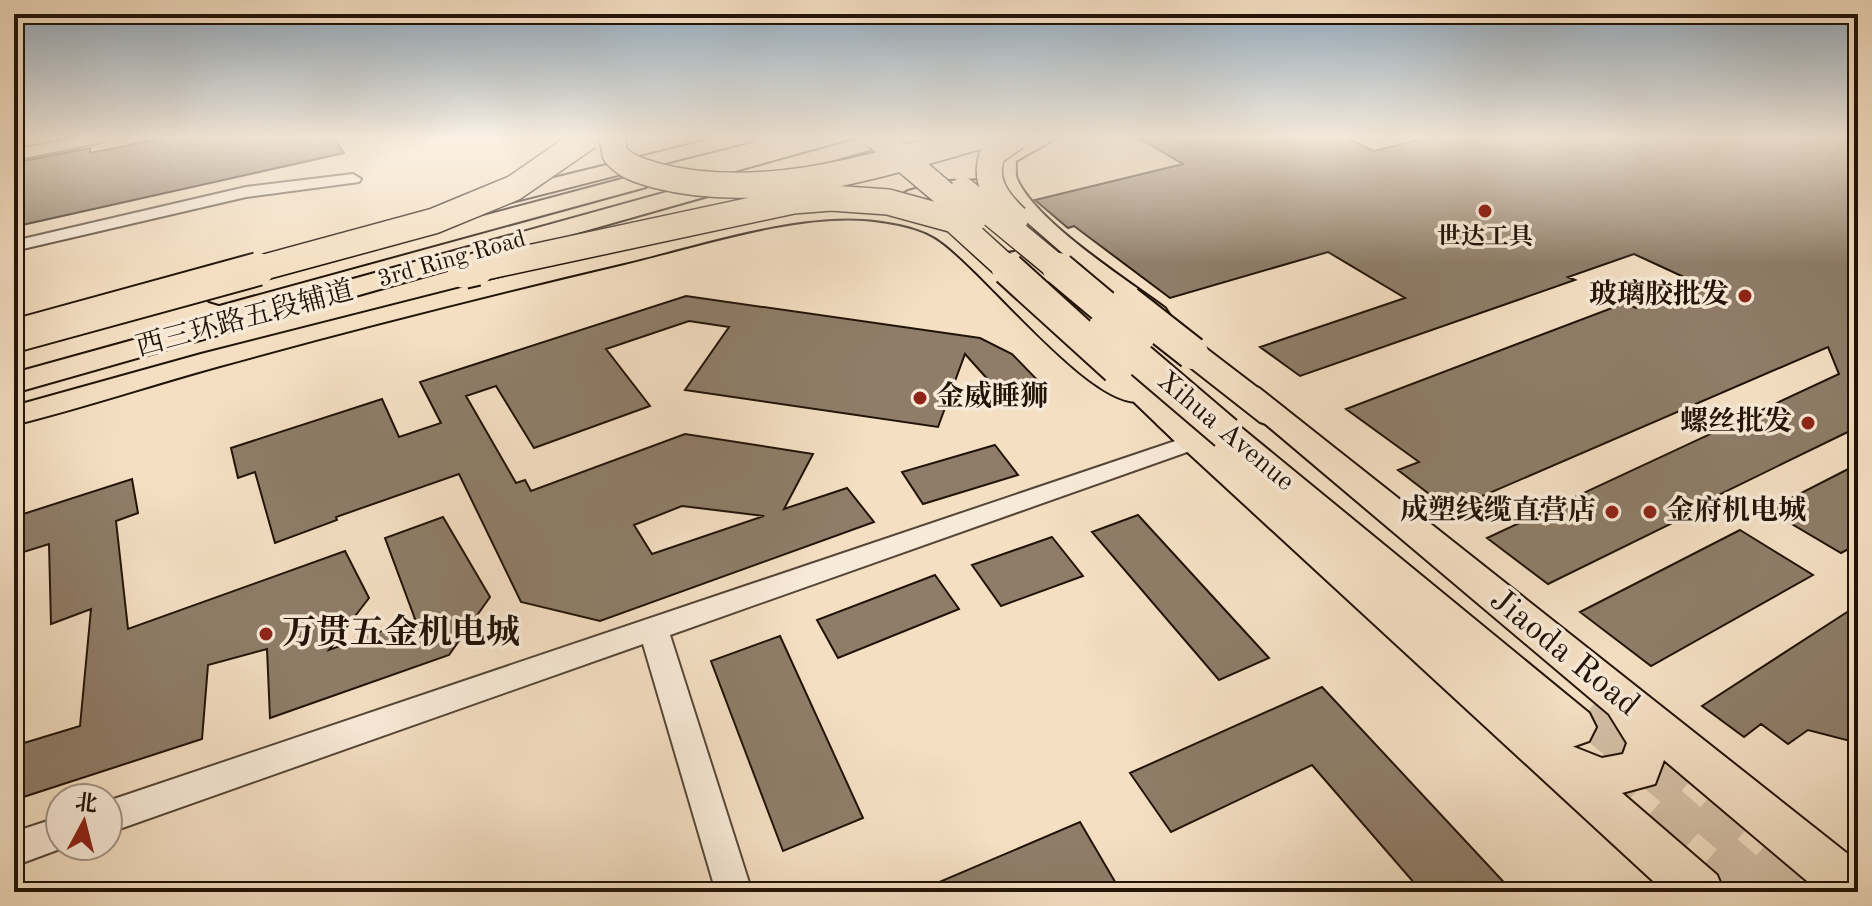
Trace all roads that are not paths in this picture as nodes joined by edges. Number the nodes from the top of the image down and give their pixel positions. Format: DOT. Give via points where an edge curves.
graph roads {
  1 [pos="351,179"];
  2 [pos="515,179"];
  3 [pos="527,179"];
  4 [pos="577,179"];
  5 [pos="648,179"];
  6 [pos="662,179"];
  7 [pos="746,179"];
  8 [pos="785,179"];
  9 [pos="789,179"];
  10 [pos="815,179"];
  11 [pos="939,179"];
  12 [pos="991,179"];
  13 [pos="1004,179"];
  14 [pos="1005,196"];
  15 [pos="443,213"];
  16 [pos="888,214"];
  17 [pos="954,220"];
  18 [pos="14,246"];
  19 [pos="1028,254"];
  20 [pos="600,261"];
  21 [pos="464,272"];
  22 [pos="1110,289"];
  23 [pos="1050,308"];
  24 [pos="14,324"];
  25 [pos="14,336"];
  26 [pos="14,350"];
  27 [pos="14,383"];
  28 [pos="14,399"];
  29 [pos="14,416"];
  30 [pos="1235,428"];
  31 [pos="653,628"];
  32 [pos="1582,723"];
  33 [pos="124,811"];
  34 [pos="44,839"];
  35 [pos="14,849"];
  36 [pos="734,892"];
  37 [pos="1700,892"];
  38 [pos="1857,892"];
  1 -- 18 [label="street" via="246,192"];
  2 -- 15 [label="street"];
  3 -- 25 [label="highway, bridge" via="434,221"];
  4 -- 15 [label="main road, 西三环路五段辅道"];
  5 -- 26 [label="highway, 3rd Ring Road"];
  6 -- 8 [label="highway, bridge" via="699,184"];
  7 -- 27 [label="highway, 3rd Ring Road"];
  9 -- 20 [label="main road, 西三环路五段辅道"];
  10 -- 21 [label="highway, bridge"];
  11 -- 19 [label="highway, Xihua Avenue, bridge"];
  12 -- 14 [label="highway, bridge" via="992,190"];
  13 -- 14 [label="main road"];
  14 -- 16 [label="main road" via="973,184 949,186 908,198"];
  14 -- 19 [label="highway, bridge"];
  14 -- 22 [label="highway, bridge"];
  14 -- 30 [label="main road" via="1186,338"];
  15 -- 24 [label="main road, 西三环路五段辅道"];
  16 -- 20 [label="main road" via="788,216"];
  16 -- 30 [label="main road" via="944,232 1089,366"];
  17 -- 19 [label="highway, bridge"];
  17 -- 21 [label="highway, bridge" via="888,202 793,201"];
  17 -- 23 [label="highway, bridge"];
  19 -- 22 [label="highway, bridge"];
  19 -- 23 [label="highway"];
  19 -- 30 [label="highway, Xihua Avenue, bridge"];
  20 -- 29 [label="main road, 西三环路五段辅道"];
  21 -- 28 [label="highway"];
  22 -- 30 [label="highway, bridge" via="1192,353"];
  23 -- 30 [label="highway, bridge" via="1117,368"];
  30 -- 31 [label="street"];
  30 -- 32 [label="highway, Xihua Avenue"];
  30 -- 32 [label="main road, Jiaoda Road"];
  31 -- 33 [label="street"];
  31 -- 36 [label="street"];
  32 -- 37 [label="main road, Jiaoda Road"];
  32 -- 38 [label="main road, Jiaoda Road"];
  34 -- 35 [label="street"];
}
